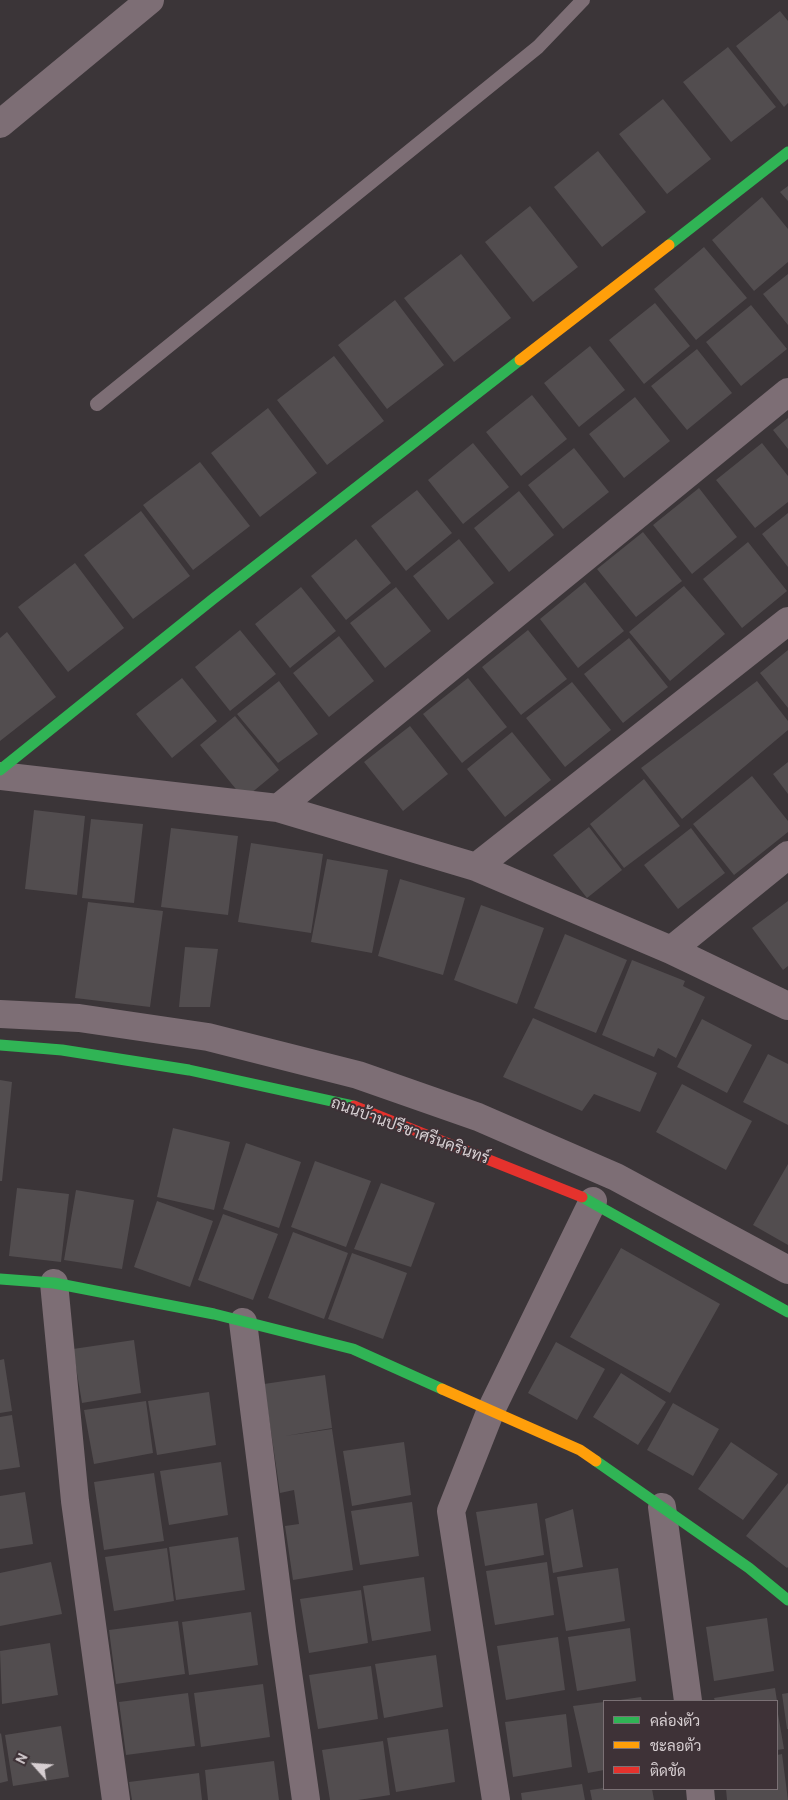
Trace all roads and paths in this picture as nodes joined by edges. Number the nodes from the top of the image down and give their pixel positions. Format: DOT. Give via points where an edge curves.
graph roads {
  1 [pos="150,0"];
  2 [pos="584,0"];
  3 [pos="0,124"];
  4 [pos="788,152"];
  5 [pos="788,392"];
  6 [pos="97,404"];
  7 [pos="788,621"];
  8 [pos="0,770"];
  9 [pos="0,776"];
  10 [pos="278,808"];
  11 [pos="788,855"];
  12 [pos="476,868"];
  13 [pos="671,950"];
  14 [pos="788,1006"];
  15 [pos="0,1014"];
  16 [pos="0,1045"];
  17 [pos="593,1201"];
  18 [pos="788,1270"];
  19 [pos="0,1279"];
  20 [pos="54,1283"];
  21 [pos="788,1312"];
  22 [pos="243,1322"];
  23 [pos="490,1410"];
  24 [pos="662,1507"];
  25 [pos="788,1600"];
  26 [pos="688,1700"];
  27 [pos="116,1800"];
  28 [pos="306,1800"];
  29 [pos="496,1800"];
  1 -- 3 [label="street"];
  2 -- 6 [label="lane" via="538,47"];
  4 -- 8 [label="street" via="213,599"];
  5 -- 10 [label="street"];
  7 -- 12 [label="street"];
  9 -- 10 [label="street"];
  10 -- 12 [label="street"];
  11 -- 13 [label="street"];
  12 -- 13 [label="street"];
  13 -- 14 [label="street"];
  15 -- 18 [label="street, ถนนบ้านปรีชาศรีนครินทร์" via="79,1018 208,1037 358,1075 478,1118 616,1176"];
  16 -- 17 [label="street, ถนนบ้านปรีชาศรีนครินทร์" via="62,1050 189,1070 348,1104"];
  17 -- 21 [label="street, ถนนบ้านปรีชาศรีนครินทร์"];
  17 -- 23 [label="street"];
  19 -- 20 [label="street"];
  20 -- 22 [label="street"];
  20 -- 27 [label="street" via="75,1501"];
  22 -- 23 [label="street" via="353,1349"];
  22 -- 28 [label="street"];
  23 -- 24 [label="street" via="580,1450"];
  23 -- 29 [label="street" via="451,1511"];
  24 -- 25 [label="street" via="749,1568"];
  24 -- 26 [label="street"];
}
